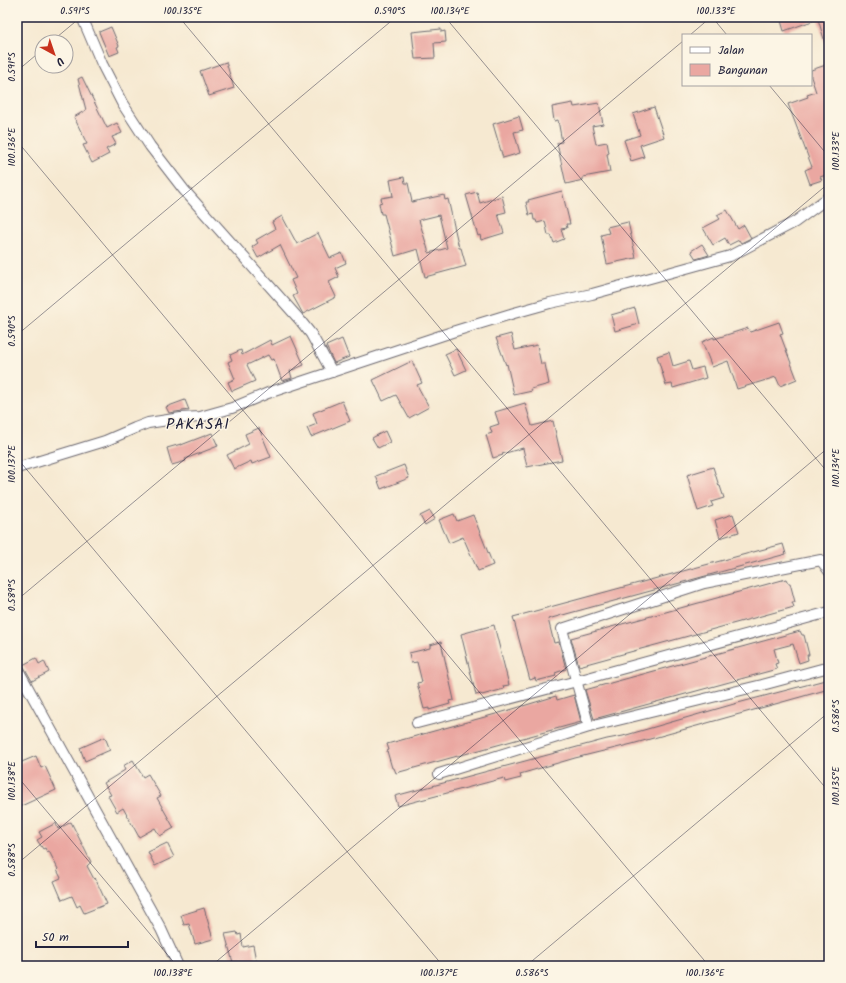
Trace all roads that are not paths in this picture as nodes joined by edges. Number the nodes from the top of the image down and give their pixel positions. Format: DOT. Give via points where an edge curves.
graph roads {
  1 [pos="82,17"];
  2 [pos="829,198"];
  3 [pos="332,372"];
  4 [pos="17,468"];
  5 [pos="829,571"];
  6 [pos="829,612"];
  7 [pos="829,667"];
  8 [pos="17,668"];
  9 [pos="577,681"];
  10 [pos="417,723"];
  11 [pos="589,727"];
  12 [pos="439,774"];
  13 [pos="178,966"];
  1 -- 3 [label="street" via="95,51 118,97 150,146 184,190 300,319"];
  2 -- 3 [label="street" via="795,222 730,256 514,313"];
  3 -- 4 [label="street" via="232,408 200,417 148,424 98,444"];
  5 -- 9 [label="street" via="821,560 704,584 562,629"];
  6 -- 9 [label="street"];
  7 -- 11 [label="street"];
  8 -- 13 [label="street" via="161,929"];
  9 -- 10 [label="street"];
  9 -- 11 [label="street"];
  11 -- 12 [label="street"];
}
